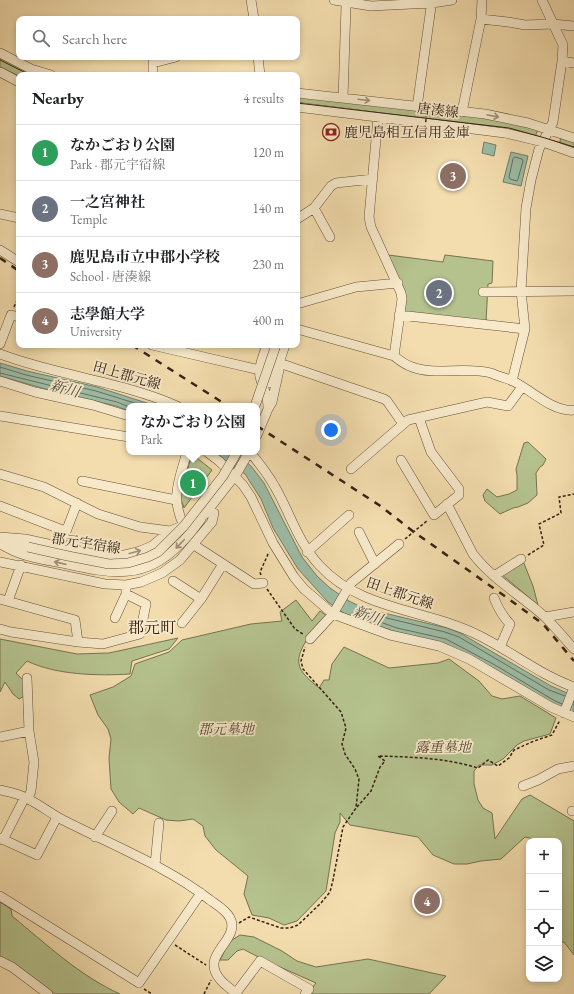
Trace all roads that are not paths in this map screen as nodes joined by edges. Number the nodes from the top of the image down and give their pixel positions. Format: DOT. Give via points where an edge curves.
graph roads {
  1 [pos="252,0"];
  2 [pos="334,0"];
  3 [pos="452,0"];
  4 [pos="482,0"];
  5 [pos="542,0"];
  6 [pos="344,1"];
  7 [pos="432,1"];
  8 [pos="254,16"];
  9 [pos="481,19"];
  10 [pos="553,24"];
  11 [pos="574,26"];
  12 [pos="0,53"];
  13 [pos="164,60"];
  14 [pos="258,60"];
  15 [pos="562,61"];
  16 [pos="574,63"];
  17 [pos="0,72"];
  18 [pos="42,72"];
  19 [pos="153,72"];
  20 [pos="260,72"];
  21 [pos="16,80"];
  22 [pos="300,93"];
  23 [pos="342,98"];
  24 [pos="300,107"];
  25 [pos="417,107"];
  26 [pos="462,112"];
  27 [pos="378,117"];
  28 [pos="550,129"];
  29 [pos="574,138"];
  30 [pos="543,142"];
  31 [pos="574,153"];
  32 [pos="373,179"];
  33 [pos="314,208"];
  34 [pos="0,214"];
  35 [pos="16,217"];
  36 [pos="300,217"];
  37 [pos="330,237"];
  38 [pos="0,250"];
  39 [pos="16,260"];
  40 [pos="398,283"];
  41 [pos="521,291"];
  42 [pos="574,291"];
  43 [pos="483,292"];
  44 [pos="300,303"];
  45 [pos="399,315"];
  46 [pos="15,316"];
  47 [pos="525,329"];
  48 [pos="300,330"];
  49 [pos="0,344"];
  50 [pos="165,348"];
  51 [pos="266,348"];
  52 [pos="275,348"];
  53 [pos="284,348"];
  54 [pos="0,354"];
  55 [pos="394,356"];
  56 [pos="279,363"];
  57 [pos="260,370"];
  58 [pos="0,381"];
  59 [pos="262,381"];
  60 [pos="512,381"];
  61 [pos="522,387"];
  62 [pos="164,403"];
  63 [pos="256,403"];
  64 [pos="268,409"];
  65 [pos="574,410"];
  66 [pos="126,415"];
  67 [pos="0,416"];
  68 [pos="419,418"];
  69 [pos="403,424"];
  70 [pos="260,428"];
  71 [pos="126,437"];
  72 [pos="186,455"];
  73 [pos="211,455"];
  74 [pos="235,455"];
  75 [pos="248,455"];
  76 [pos="250,455"];
  77 [pos="401,460"];
  78 [pos="350,469"];
  79 [pos="0,474"];
  80 [pos="236,475"];
  81 [pos="82,481"];
  82 [pos="176,500"];
  83 [pos="77,503"];
  84 [pos="447,504"];
  85 [pos="0,506"];
  86 [pos="207,511"];
  87 [pos="349,515"];
  88 [pos="184,526"];
  89 [pos="170,531"];
  90 [pos="359,532"];
  91 [pos="0,537"];
  92 [pos="0,540"];
  93 [pos="0,544"];
  94 [pos="399,544"];
  95 [pos="194,545"];
  96 [pos="307,552"];
  97 [pos="521,559"];
  98 [pos="0,562"];
  99 [pos="223,564"];
  100 [pos="375,564"];
  101 [pos="21,565"];
  102 [pos="494,576"];
  103 [pos="173,581"];
  104 [pos="263,583"];
  105 [pos="348,588"];
  106 [pos="126,589"];
  107 [pos="201,598"];
  108 [pos="494,598"];
  109 [pos="4,600"];
  110 [pos="574,612"];
  111 [pos="333,614"];
  112 [pos="545,617"];
  113 [pos="115,618"];
  114 [pos="182,623"];
  115 [pos="0,629"];
  116 [pos="310,639"];
  117 [pos="78,642"];
  118 [pos="500,647"];
  119 [pos="574,649"];
  120 [pos="27,678"];
  121 [pos="574,687"];
  122 [pos="564,713"];
  123 [pos="574,717"];
  124 [pos="30,731"];
  125 [pos="0,737"];
  126 [pos="574,766"];
  127 [pos="522,786"];
  128 [pos="0,790"];
  129 [pos="27,798"];
  130 [pos="112,811"];
  131 [pos="57,817"];
  132 [pos="159,823"];
  133 [pos="95,837"];
  134 [pos="1,839"];
  135 [pos="155,865"];
  136 [pos="201,893"];
  137 [pos="0,896"];
  138 [pos="0,961"];
  139 [pos="237,993"];
  140 [pos="48,994"];
  141 [pos="305,994"];
  1 -- 8 [label="street"];
  2 -- 6 [label="street"];
  3 -- 7 [label="street"];
  4 -- 9 [label="street"];
  5 -- 10 [label="street"];
  6 -- 7 [label="street" via="371,6"];
  6 -- 23 [label="street" via="346,6"];
  7 -- 25 [label="street"];
  9 -- 10 [label="street" via="524,25"];
  9 -- 26 [label="street"];
  10 -- 11 [label="street"];
  10 -- 15 [label="street" via="563,45"];
  12 -- 18 [label="street"];
  13 -- 19 [label="street" via="153,63"];
  14 -- 20 [label="street"];
  15 -- 16 [label="street"];
  15 -- 28 [label="street" via="556,109"];
  17 -- 21 [label="street"];
  22 -- 23 [label="street, 唐湊線"];
  23 -- 25 [label="street, 唐湊線, one-way"];
  24 -- 27 [label="street, 唐湊線"];
  25 -- 26 [label="street, 唐湊線"];
  26 -- 28 [label="street, 唐湊線, one-way" via="508,118"];
  27 -- 30 [label="street, 唐湊線" via="483,130"];
  27 -- 32 [label="street"];
  28 -- 29 [label="street, 唐湊線"];
  28 -- 30 [label="street"];
  30 -- 31 [label="street, 唐湊線"];
  30 -- 41 [label="street" via="531,180 526,208"];
  32 -- 33 [label="street" via="336,183 330,186"];
  32 -- 40 [label="street" via="369,218 371,227"];
  33 -- 36 [label="street"];
  33 -- 37 [label="street"];
  34 -- 35 [label="street"];
  38 -- 39 [label="street"];
  40 -- 44 [label="street" via="356,287"];
  40 -- 45 [label="street" via="402,299"];
  41 -- 42 [label="street"];
  41 -- 43 [label="street"];
  41 -- 47 [label="street"];
  45 -- 47 [label="street"];
  45 -- 55 [label="street"];
  46 -- 49 [label="street"];
  47 -- 60 [label="street"];
  48 -- 55 [label="street"];
  50 -- 57 [label="street"];
  51 -- 57 [label="street"];
  52 -- 63 [label="street, bridge"];
  53 -- 56 [label="street"];
  54 -- 62 [label="street, 田上郡元線" via="21,362 108,383"];
  55 -- 60 [label="street" via="420,370 476,370"];
  56 -- 59 [label="street" via="272,380 268,383"];
  56 -- 64 [label="street" via="272,402"];
  56 -- 69 [label="street" via="384,399"];
  57 -- 59 [label="street"];
  58 -- 66 [label="street"];
  59 -- 64 [label="street" via="268,398"];
  60 -- 61 [label="street"];
  61 -- 65 [label="street" via="555,406"];
  61 -- 68 [label="street" via="508,406 487,402"];
  64 -- 70 [label="street"];
  67 -- 71 [label="street"];
  68 -- 69 [label="street"];
  68 -- 84 [label="street" via="431,452 459,489 459,495"];
  69 -- 78 [label="street"];
  72 -- 82 [label="street" via="176,490"];
  73 -- 80 [label="street"];
  74 -- 92 [label="street, 郡元宇宿線, bridge" via="223,476 184,526 158,552 148,557 128,563 109,564"];
  75 -- 80 [label="street"];
  76 -- 96 [label="street, 田上郡元線" via="262,466 275,487"];
  77 -- 84 [label="street" via="434,515"];
  79 -- 83 [label="street" via="44,487"];
  80 -- 86 [label="street"];
  80 -- 111 [label="street" via="252,497 273,543 294,577"];
  81 -- 82 [label="street"];
  82 -- 88 [label="street"];
  83 -- 85 [label="street" via="64,534"];
  83 -- 89 [label="street" via="98,514 127,523"];
  84 -- 102 [label="street" via="474,554"];
  86 -- 88 [label="street" via="199,519"];
  86 -- 93 [label="street, one-way" via="179,546 166,557 130,572 93,570 20,554"];
  86 -- 95 [label="street" via="214,513 212,522"];
  87 -- 96 [label="street"];
  88 -- 89 [label="street"];
  91 -- 89 [label="street, one-way" via="25,539 108,556 140,551 152,546"];
  90 -- 100 [label="street"];
  94 -- 100 [label="street"];
  95 -- 99 [label="street"];
  95 -- 106 [label="street" via="180,560 162,573"];
  96 -- 105 [label="street, 田上郡元線" via="333,578"];
  97 -- 102 [label="street"];
  98 -- 101 [label="street"];
  99 -- 104 [label="street" via="254,584"];
  99 -- 107 [label="street"];
  100 -- 105 [label="street"];
  101 -- 106 [label="street"];
  101 -- 109 [label="street"];
  102 -- 112 [label="street"];
  103 -- 107 [label="street"];
  105 -- 111 [label="street"];
  105 -- 118 [label="street, 田上郡元線" via="361,596 391,607 450,623"];
  106 -- 113 [label="street"];
  106 -- 117 [label="street" via="146,604 140,634 103,644"];
  107 -- 114 [label="street"];
  108 -- 118 [label="street" via="498,609 510,624"];
  109 -- 117 [label="street" via="74,620"];
  110 -- 112 [label="street"];
  111 -- 116 [label="street"];
  111 -- 122 [label="street" via="390,635 439,646 469,659"];
  112 -- 119 [label="street"];
  115 -- 117 [label="street"];
  118 -- 121 [label="street, 田上郡元線" via="556,680"];
  120 -- 124 [label="street"];
  121 -- 122 [label="street"];
  122 -- 123 [label="street"];
  124 -- 125 [label="street"];
  124 -- 129 [label="street" via="34,762 31,791"];
  126 -- 127 [label="street" via="558,769"];
  128 -- 129 [label="street"];
  129 -- 131 [label="street"];
  129 -- 134 [label="street"];
  130 -- 133 [label="street"];
  131 -- 133 [label="street"];
  131 -- 134 [label="street" via="37,855"];
  132 -- 135 [label="street"];
  133 -- 135 [label="street"];
  135 -- 136 [label="street"];
  136 -- 137 [label="street" via="139,983"];
  136 -- 139 [label="street" via="229,916 232,925 230,934 213,962 219,980"];
  138 -- 140 [label="street"];
  139 -- 141 [label="street" via="260,960 309,989"];
}
